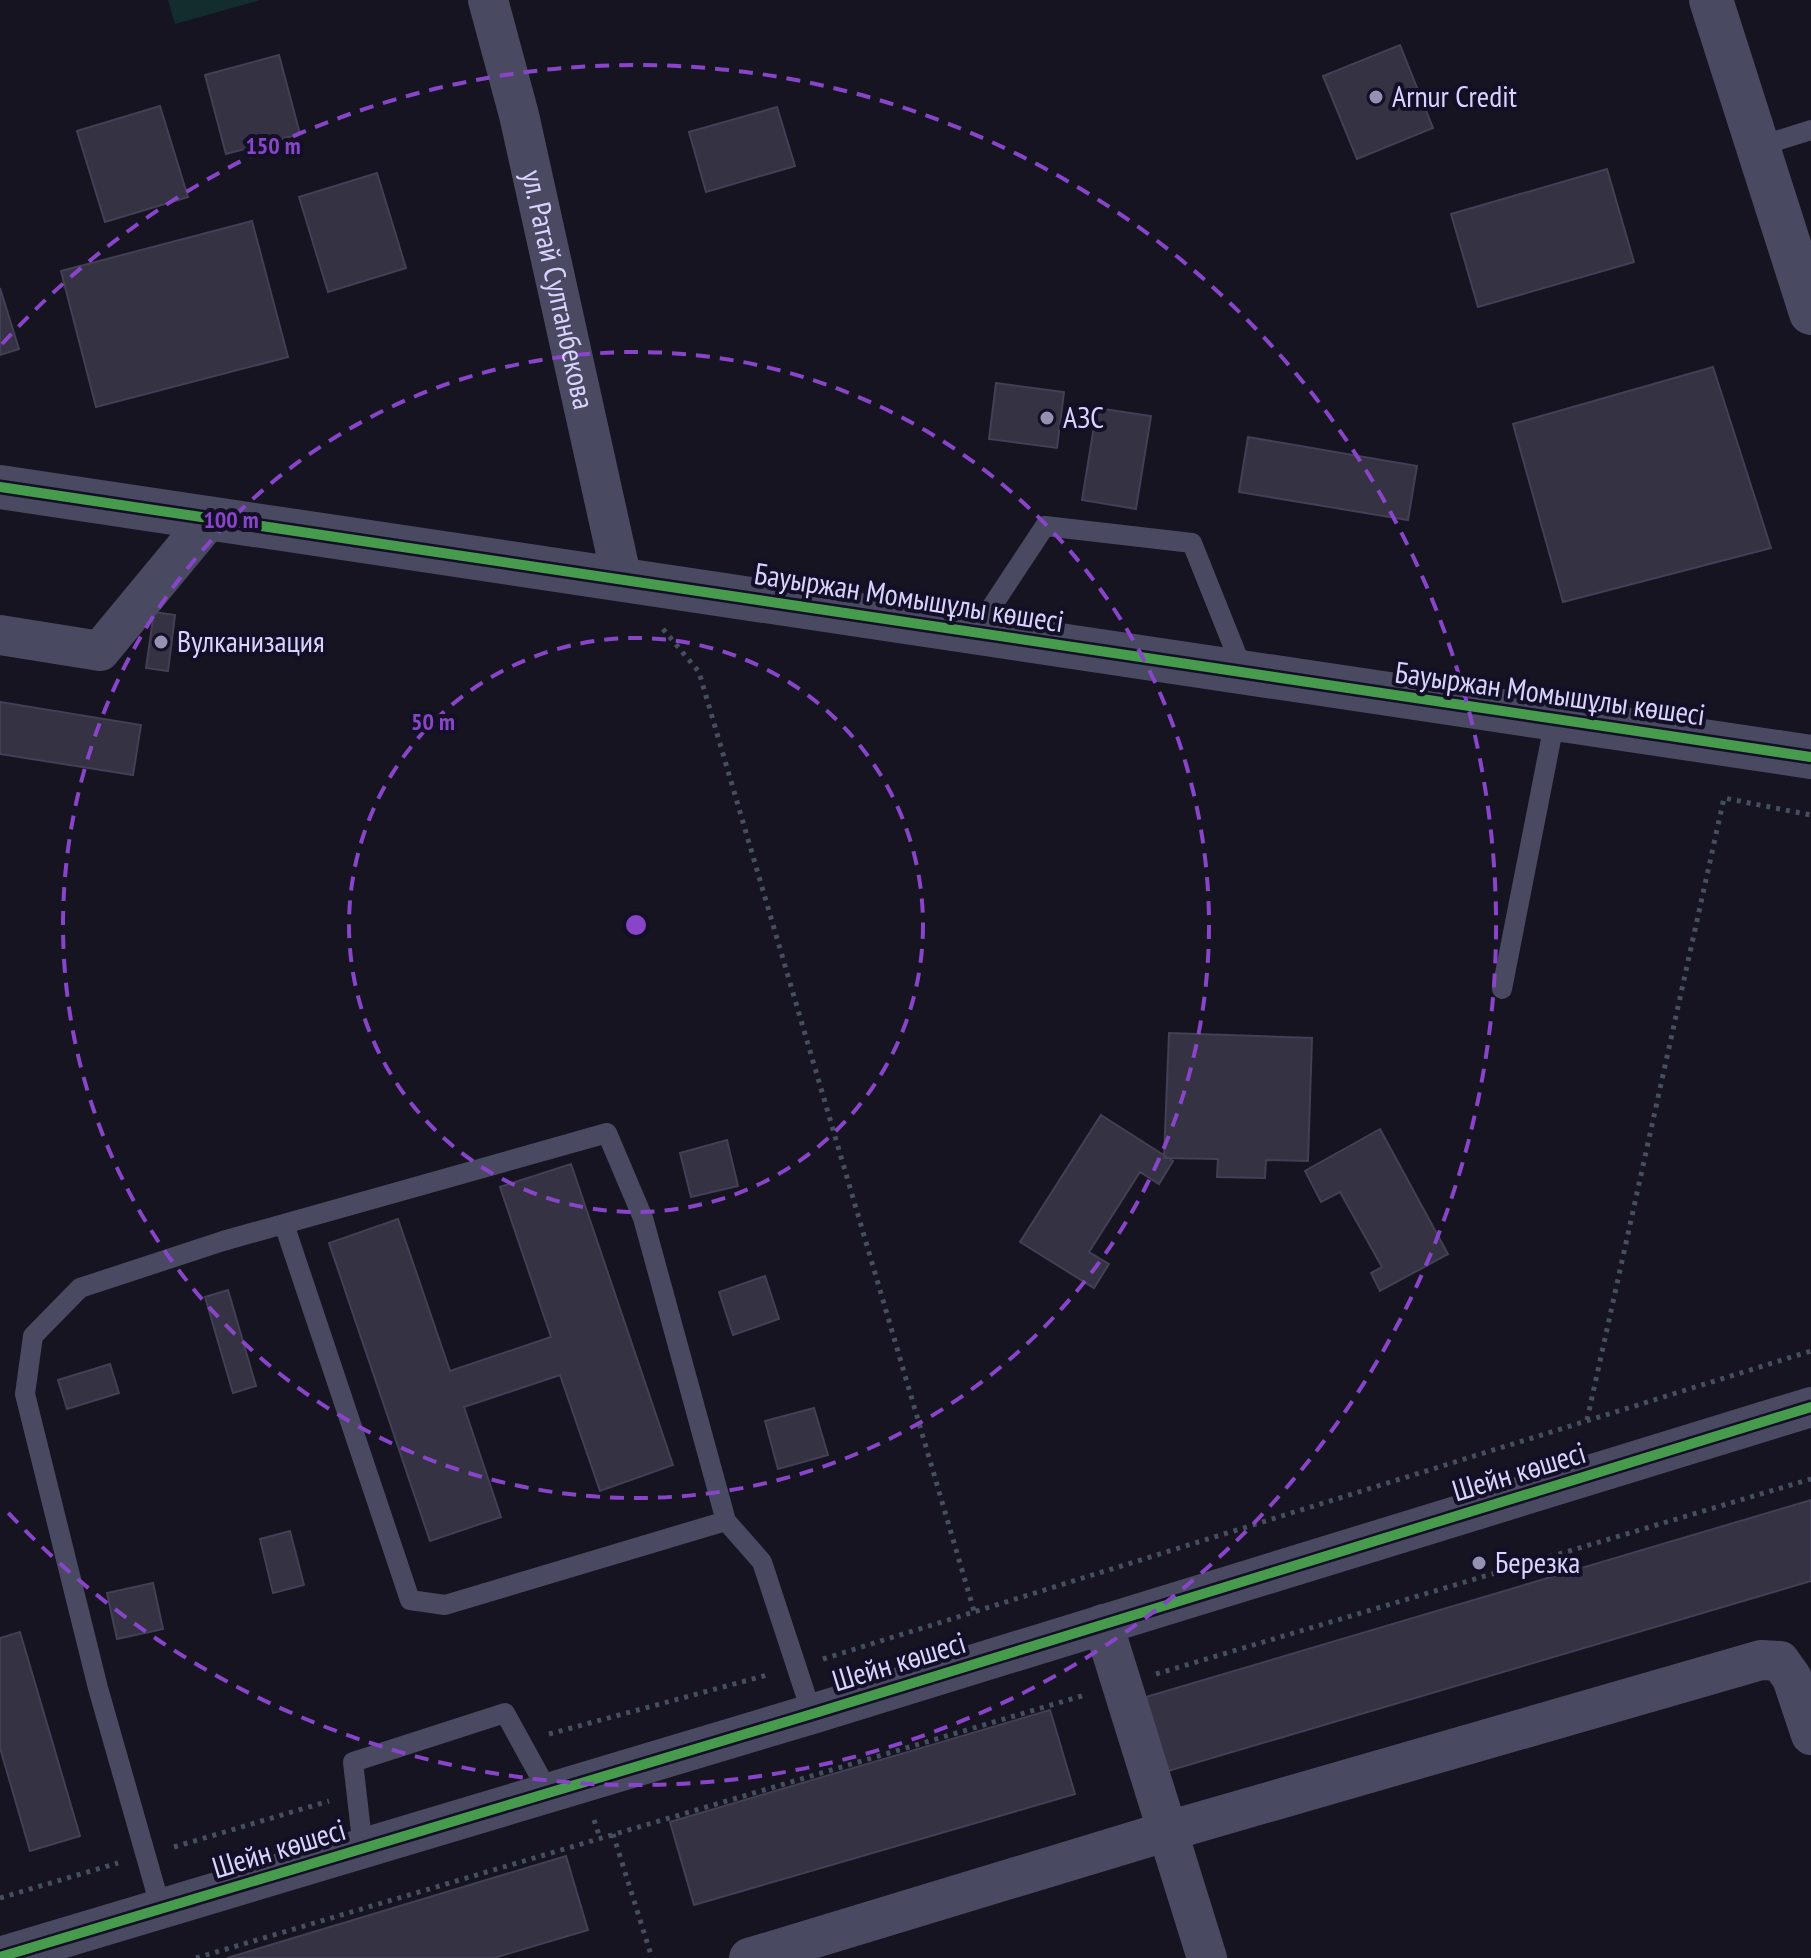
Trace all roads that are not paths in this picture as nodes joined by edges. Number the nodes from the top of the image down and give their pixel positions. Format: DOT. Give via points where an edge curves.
graph roads {
  1 [pos="488,0"];
  2 [pos="1711,0"];
  3 [pos="1811,130"];
  4 [pos="1757,147"];
  5 [pos="1809,303"];
  6 [pos="0,487"];
  7 [pos="210,518"];
  8 [pos="622,580"];
  9 [pos="975,632"];
  10 [pos="0,635"];
  11 [pos="1244,673"];
  12 [pos="1555,719"];
  13 [pos="1811,757"];
  14 [pos="1502,989"];
  15 [pos="284,1224"];
  16 [pos="1811,1407"];
  17 [pos="726,1521"];
  18 [pos="1103,1624"];
  19 [pos="812,1714"];
  20 [pos="1811,1735"];
  21 [pos="549,1793"];
  22 [pos="1168,1831"];
  23 [pos="363,1849"];
  24 [pos="161,1909"];
  25 [pos="0,1957"];
  26 [pos="749,1958"];
  27 [pos="1207,1958"];
  1 -- 8 [label="street, ул. Ратай Султанбекова" via="519,115"];
  2 -- 4 [label="street"];
  3 -- 4 [label="lane"];
  4 -- 5 [label="street"];
  6 -- 7 [label="street, Бауыржан Момышұлы көшесі"];
  7 -- 8 [label="street, Бауыржан Момышұлы көшесі"];
  7 -- 10 [label="street" via="100,651"];
  8 -- 9 [label="street, Бауыржан Момышұлы көшесі"];
  9 -- 11 [label="street, Бауыржан Момышұлы көшесі"];
  9 -- 11 [label="lane" via="1045,526 1192,543"];
  11 -- 12 [label="street, Бауыржан Момышұлы көшесі"];
  12 -- 13 [label="street, Бауыржан Момышұлы көшесі"];
  12 -- 14 [label="lane"];
  15 -- 17 [label="lane" via="410,1600 445,1605"];
  15 -- 17 [label="lane" via="607,1133 643,1218"];
  15 -- 24 [label="lane" via="80,1288 33,1336 25,1394 98,1688"];
  16 -- 18 [label="street, Шейн көшесі"];
  17 -- 19 [label="lane" via="762,1562"];
  18 -- 19 [label="street, Шейн көшесі"];
  18 -- 22 [label="street"];
  19 -- 21 [label="street, Шейн көшесі"];
  20 -- 22 [label="street" via="1792,1678 1780,1661 1761,1660"];
  21 -- 23 [label="street, Шейн көшесі"];
  21 -- 23 [label="lane" via="505,1713 353,1762"];
  22 -- 26 [label="street"];
  22 -- 27 [label="street"];
  23 -- 24 [label="street, Шейн көшесі"];
  24 -- 25 [label="street, Шейн көшесі"];
}
